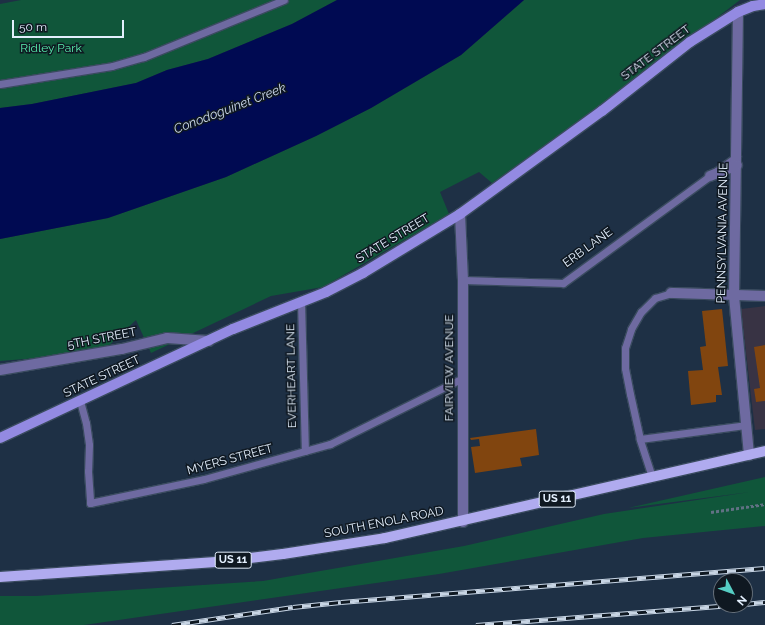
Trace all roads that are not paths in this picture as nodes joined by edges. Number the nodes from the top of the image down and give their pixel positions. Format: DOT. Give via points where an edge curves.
graph roads {
  1 [pos="284,0"];
  2 [pos="765,4"];
  3 [pos="738,12"];
  4 [pos="0,84"];
  5 [pos="737,161"];
  6 [pos="710,176"];
  7 [pos="460,214"];
  8 [pos="464,280"];
  9 [pos="671,293"];
  10 [pos="734,296"];
  11 [pos="765,296"];
  12 [pos="301,301"];
  13 [pos="209,341"];
  14 [pos="0,370"];
  15 [pos="462,378"];
  16 [pos="80,401"];
  17 [pos="746,424"];
  18 [pos="0,438"];
  19 [pos="640,439"];
  20 [pos="305,451"];
  21 [pos="765,451"];
  22 [pos="749,455"];
  23 [pos="652,477"];
  24 [pos="463,522"];
  25 [pos="0,577"];
  1 -- 4 [label="lane" via="144,57 112,66"];
  2 -- 3 [label="main road, STATE STREET"];
  3 -- 5 [label="street, PENNSYLVANIA AVENUE"];
  3 -- 7 [label="main road, STATE STREET" via="690,42 602,111"];
  5 -- 6 [label="street, ERB LANE"];
  5 -- 10 [label="street, PENNSYLVANIA AVENUE"];
  6 -- 8 [label="lane, ERB LANE" via="563,283"];
  7 -- 8 [label="street, FAIRVIEW AVENUE"];
  7 -- 12 [label="main road, STATE STREET" via="363,274"];
  8 -- 15 [label="street, FAIRVIEW AVENUE"];
  9 -- 10 [label="street"];
  9 -- 19 [label="lane" via="655,298 642,312 631,329 625,348 625,368"];
  10 -- 11 [label="street"];
  10 -- 17 [label="street, PENNSYLVANIA AVENUE"];
  12 -- 13 [label="main road, STATE STREET"];
  12 -- 20 [label="lane, EVERHEART LANE"];
  13 -- 14 [label="street, 5TH STREET" via="167,338 122,349"];
  13 -- 16 [label="main road, STATE STREET"];
  15 -- 20 [label="lane, MYERS STREET" via="330,444"];
  15 -- 24 [label="street, FAIRVIEW AVENUE"];
  16 -- 18 [label="main road, STATE STREET"];
  16 -- 20 [label="lane, MYERS STREET" via="89,445 90,503 204,479"];
  17 -- 19 [label="lane"];
  17 -- 22 [label="street, PENNSYLVANIA AVENUE"];
  19 -- 23 [label="lane"];
  21 -- 22 [label="main road, SOUTH ENOLA ROAD / US 11"];
  22 -- 23 [label="main road, SOUTH ENOLA ROAD / US 11"];
  23 -- 24 [label="main road, SOUTH ENOLA ROAD / US 11"];
  24 -- 25 [label="main road, SOUTH ENOLA ROAD / US 11" via="385,538 284,554 168,566"];
}
